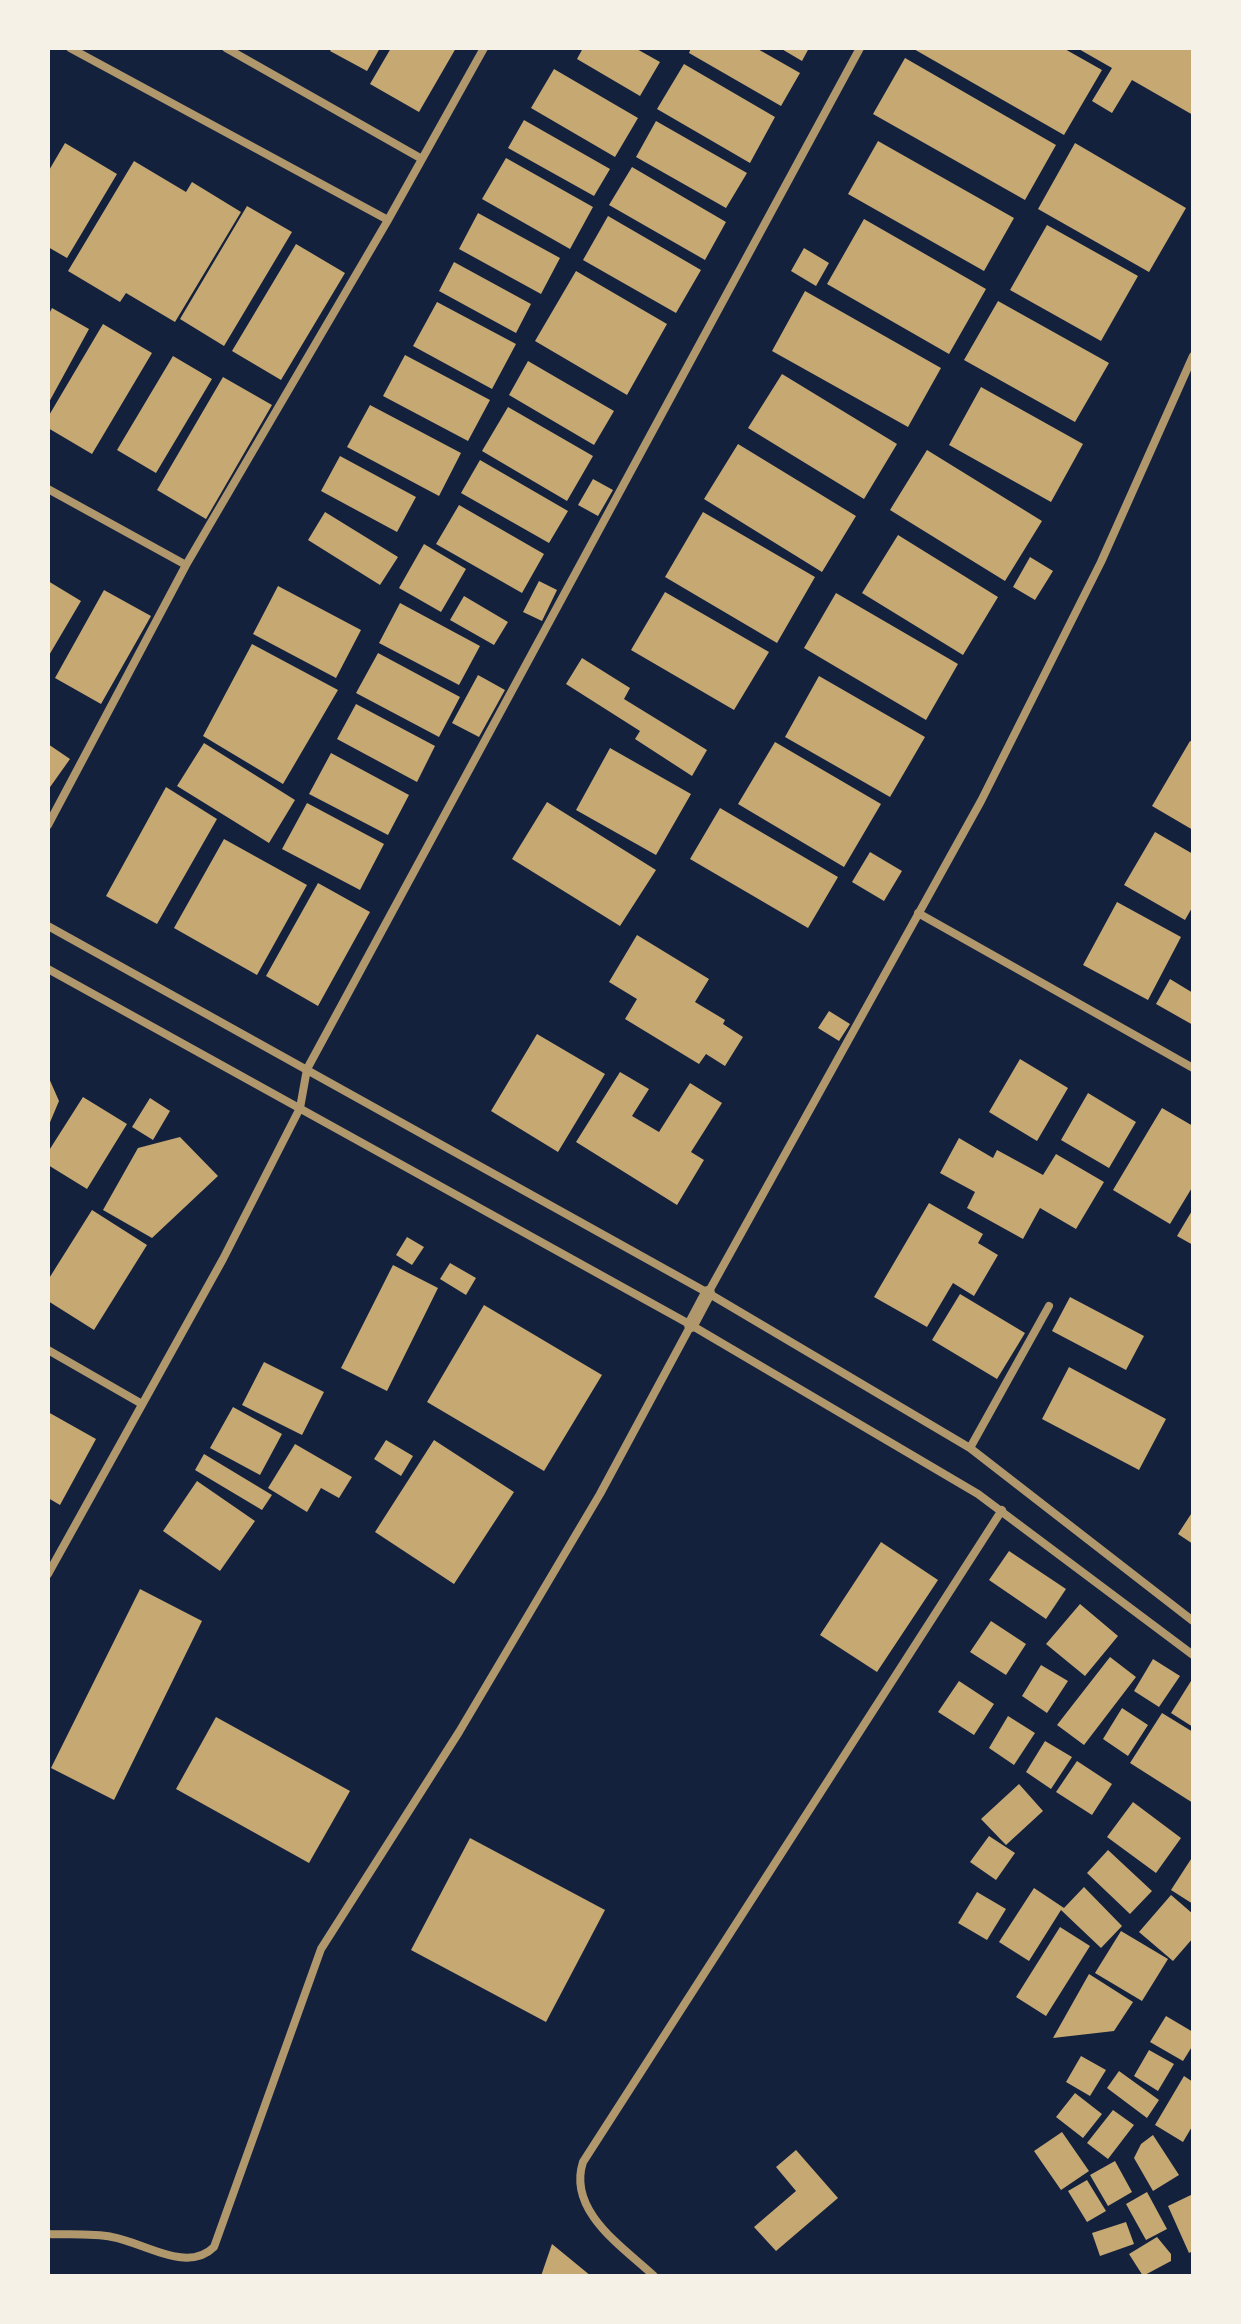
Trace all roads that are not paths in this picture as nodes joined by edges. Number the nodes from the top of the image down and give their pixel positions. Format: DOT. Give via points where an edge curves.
graph roads {
  1 [pos="70,48"];
  2 [pos="226,48"];
  3 [pos="484,48"];
  4 [pos="860,48"];
  5 [pos="422,159"];
  6 [pos="388,220"];
  7 [pos="1193,356"];
  8 [pos="48,489"];
  9 [pos="186,565"];
  10 [pos="48,825"];
  11 [pos="918,913"];
  12 [pos="48,926"];
  13 [pos="48,969"];
  14 [pos="1193,1068"];
  15 [pos="307,1069"];
  16 [pos="300,1108"];
  17 [pos="708,1293"];
  18 [pos="1049,1306"];
  19 [pos="691,1325"];
  20 [pos="48,1350"];
  21 [pos="142,1404"];
  22 [pos="970,1448"];
  23 [pos="1002,1510"];
  24 [pos="48,1574"];
  25 [pos="1193,1621"];
  26 [pos="1193,1655"];
  27 [pos="48,2234"];
  28 [pos="654,2276"];
  1 -- 6 [label="street"];
  2 -- 5 [label="street"];
  3 -- 5 [label="street"];
  4 -- 15 [label="street"];
  5 -- 6 [label="street"];
  6 -- 9 [label="street"];
  7 -- 11 [label="street" via="1101,562 981,801"];
  8 -- 9 [label="street"];
  9 -- 10 [label="street"];
  11 -- 14 [label="street"];
  11 -- 17 [label="street"];
  12 -- 15 [label="street"];
  13 -- 16 [label="street"];
  15 -- 16 [label="street"];
  15 -- 17 [label="street"];
  16 -- 19 [label="street"];
  16 -- 21 [label="street"];
  17 -- 19 [label="street"];
  17 -- 22 [label="street"];
  18 -- 22 [label="street"];
  19 -- 23 [label="street"];
  19 -- 27 [label="street" via="600,1494 459,1732 321,1949 214,2247 203,2256 183,2258 112,2237"];
  20 -- 21 [label="street"];
  21 -- 24 [label="street"];
  22 -- 25 [label="street"];
  23 -- 26 [label="street"];
  23 -- 28 [label="street" via="583,2162 578,2177 582,2198 600,2226"];
}
